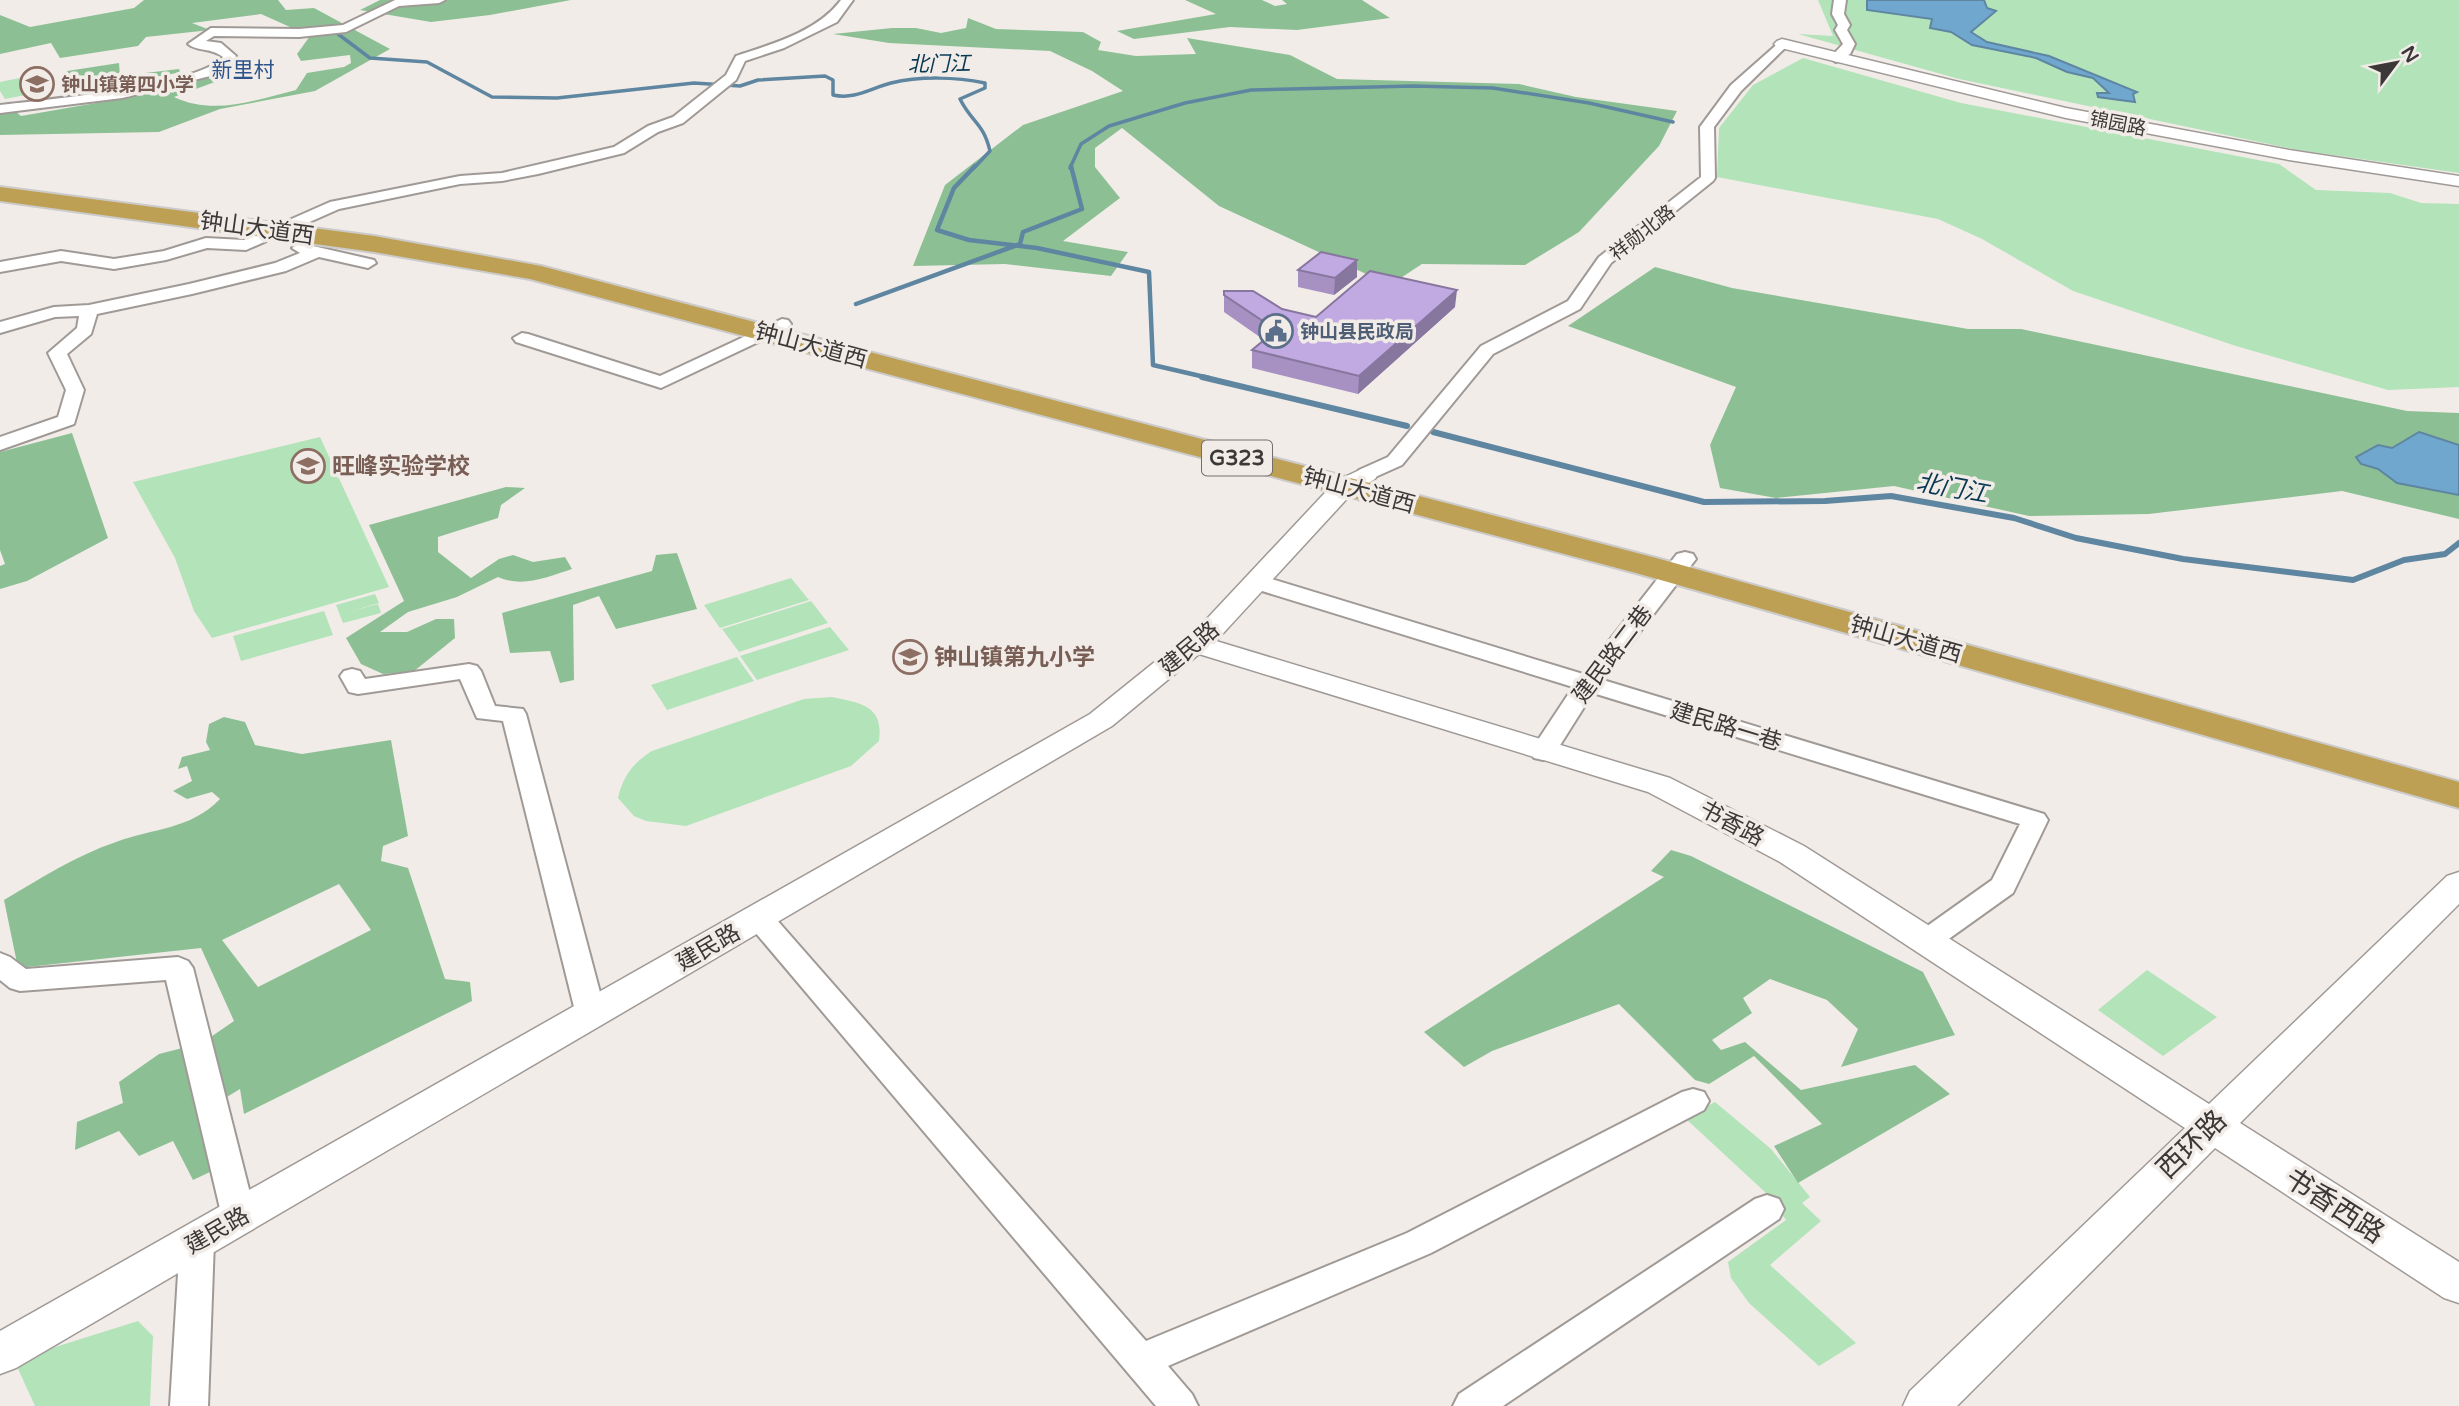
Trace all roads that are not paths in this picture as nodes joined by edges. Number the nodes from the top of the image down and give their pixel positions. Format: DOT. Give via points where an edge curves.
graph roads {
  1 [pos="439,0"];
  2 [pos="847,0"];
  3 [pos="1840,0"];
  4 [pos="1782,44"];
  5 [pos="1836,58"];
  6 [pos="0,110"];
  7 [pos="2459,181"];
  8 [pos="0,184"];
  9 [pos="0,194"];
  10 [pos="288,227"];
  11 [pos="246,245"];
  12 [pos="317,252"];
  13 [pos="368,263"];
  14 [pos="0,267"];
  15 [pos="89,310"];
  16 [pos="0,328"];
  17 [pos="772,328"];
  18 [pos="522,338"];
  19 [pos="0,444"];
  20 [pos="1356,480"];
  21 [pos="1678,566"];
  22 [pos="1257,582"];
  23 [pos="1195,644"];
  24 [pos="352,676"];
  25 [pos="1587,684"];
  26 [pos="1543,752"];
  27 [pos="2459,774"];
  28 [pos="2459,795"];
  29 [pos="2459,884"];
  30 [pos="759,918"];
  31 [pos="1926,941"];
  32 [pos="0,964"];
  33 [pos="591,1015"];
  34 [pos="1693,1101"];
  35 [pos="2211,1125"];
  36 [pos="1767,1209"];
  37 [pos="239,1217"];
  38 [pos="197,1241"];
  39 [pos="2459,1285"];
  40 [pos="0,1354"];
  41 [pos="1140,1361"];
  42 [pos="189,1406"];
  43 [pos="1179,1406"];
  44 [pos="1472,1406"];
  45 [pos="1926,1406"];
  1 -- 6 [label="street" via="397,3 346,28 299,33 211,32 194,44 217,46 230,56 214,71 122,94"];
  2 -- 10 [label="street" via="833,19 740,59 721,85 678,120 619,150 502,177 460,180 335,205"];
  3 -- 5 [label="street" via="1841,30 1849,44"];
  4 -- 5 [label="street, 锦园路"];
  4 -- 20 [label="street, 祥勋北路" via="1736,88 1707,127 1709,178 1605,260 1574,305 1487,350 1395,461"];
  5 -- 7 [label="street, 锦园路" via="2079,115"];
  8 -- 10 [label="highway, 钟山大道西 / G323"];
  9 -- 10 [label="highway, 钟山大道西 / G323"];
  10 -- 11 [label="street"];
  10 -- 17 [label="highway, 钟山大道西 / G323" via="532,272"];
  11 -- 12 [label="street"];
  11 -- 14 [label="street" via="206,243 114,264 61,256"];
  12 -- 13 [label="street"];
  12 -- 15 [label="street" via="280,267"];
  15 -- 16 [label="street" via="54,312"];
  15 -- 19 [label="street" via="85,330 57,353 75,390 67,420"];
  17 -- 18 [label="street" via="662,382"];
  17 -- 20 [label="highway, 钟山大道西 / G323"];
  20 -- 21 [label="highway, 钟山大道西 / G323"];
  20 -- 22 [label="street, 建民路"];
  21 -- 25 [label="street, 建民路二巷"];
  21 -- 27 [label="highway, 钟山大道西 / G323"];
  21 -- 28 [label="highway, 钟山大道西 / G323"];
  22 -- 23 [label="street, 建民路"];
  22 -- 25 [label="street, 建民路一巷"];
  23 -- 26 [label="street, 书香路"];
  23 -- 30 [label="street, 建民路" via="1101,720"];
  24 -- 33 [label="street" via="358,687 469,671 486,713 514,714"];
  25 -- 26 [label="street, 建民路二巷"];
  25 -- 31 [label="street, 建民路一巷" via="2035,820 2003,886"];
  26 -- 31 [label="street, 书香路" via="1659,785 1792,855"];
  29 -- 35 [label="street, 西环路"];
  30 -- 33 [label="street, 建民路"];
  30 -- 41 [label="street"];
  31 -- 35 [label="street, 书香路"];
  32 -- 37 [label="street" via="20,980 178,968"];
  33 -- 37 [label="street, 建民路"];
  34 -- 41 [label="street" via="1419,1243"];
  35 -- 39 [label="street, 书香西路"];
  35 -- 45 [label="street, 西环路"];
  36 -- 44 [label="street"];
  37 -- 38 [label="street, 建民路"];
  38 -- 40 [label="street, 建民路"];
  38 -- 42 [label="street"];
  41 -- 43 [label="street"];
}
